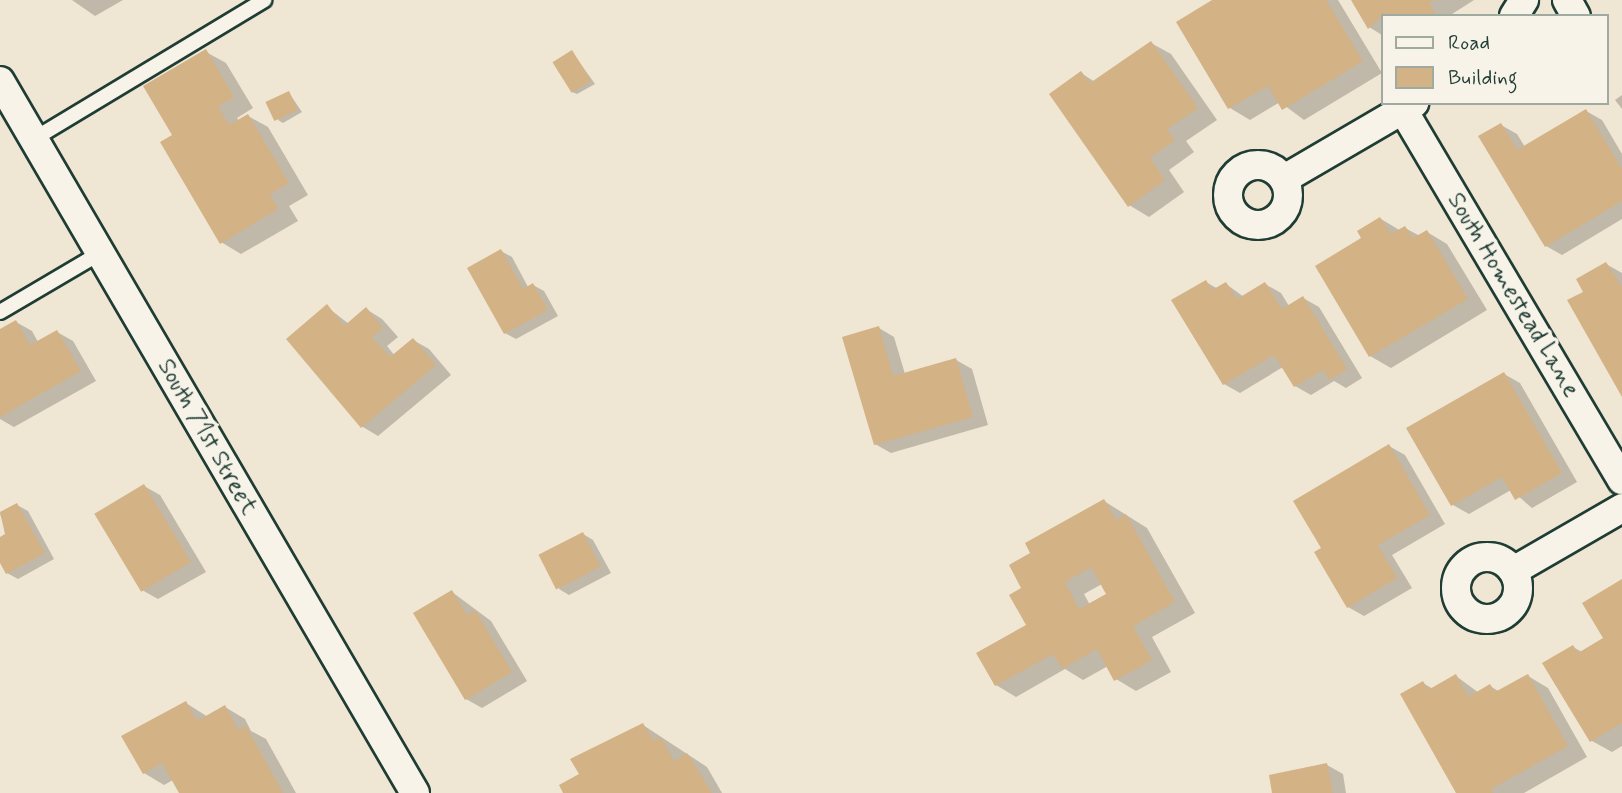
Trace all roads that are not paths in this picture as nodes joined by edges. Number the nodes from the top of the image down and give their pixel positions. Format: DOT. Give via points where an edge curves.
graph roads {
  1 [pos="264,0"];
  2 [pos="0,81"];
  3 [pos="1409,106"];
  4 [pos="34,139"];
  5 [pos="1284,178"];
  6 [pos="100,253"];
  7 [pos="0,312"];
  8 [pos="1622,480"];
  9 [pos="1622,508"];
  10 [pos="1513,571"];
  11 [pos="415,793"];
  1 -- 4 [label="lane"];
  2 -- 4 [label="street, South 71st Street"];
  3 -- 5 [label="street, South Homestead Lane"];
  3 -- 8 [label="street, South Homestead Lane"];
  4 -- 6 [label="street, South 71st Street"];
  6 -- 7 [label="lane"];
  6 -- 11 [label="street, South 71st Street"];
  9 -- 10 [label="street"];
}
